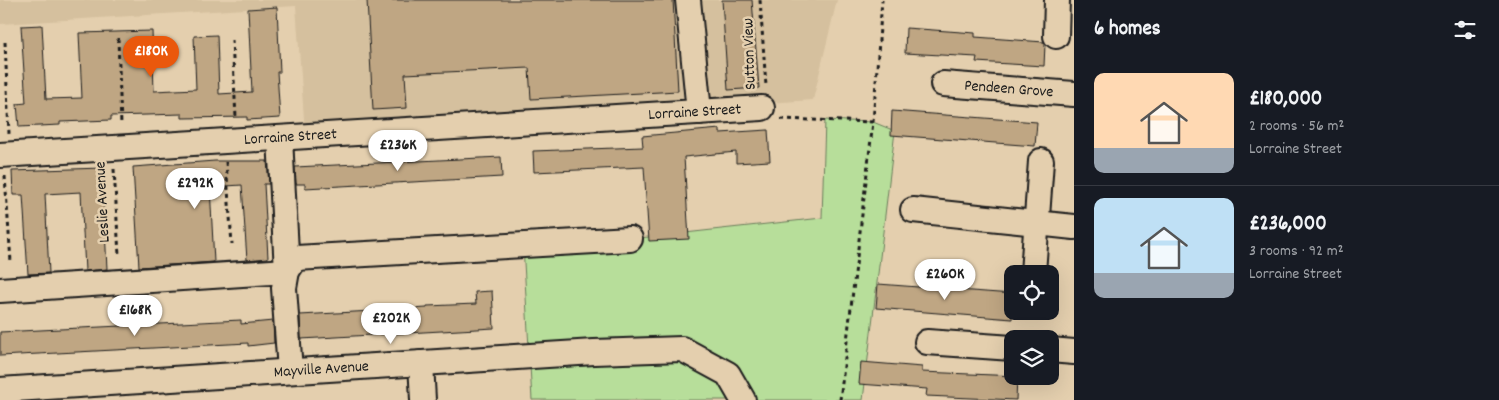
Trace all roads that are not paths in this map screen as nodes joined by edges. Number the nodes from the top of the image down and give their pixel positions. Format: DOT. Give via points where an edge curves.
graph roads {
  1 [pos="688,0"];
  2 [pos="1057,0"];
  3 [pos="1056,36"];
  4 [pos="943,84"];
  5 [pos="1074,94"];
  6 [pos="762,108"];
  7 [pos="698,112"];
  8 [pos="280,138"];
  9 [pos="5,155"];
  10 [pos="1041,161"];
  11 [pos="913,210"];
  12 [pos="1037,223"];
  13 [pos="1074,227"];
  14 [pos="630,239"];
  15 [pos="1034,265"];
  16 [pos="286,271"];
  17 [pos="0,290"];
  18 [pos="927,342"];
  19 [pos="1004,347"];
  20 [pos="1059,351"];
  21 [pos="1074,352"];
  22 [pos="421,363"];
  23 [pos="290,372"];
  24 [pos="0,390"];
  25 [pos="423,400"];
  26 [pos="743,400"];
  1 -- 7 [label="street"];
  2 -- 3 [label="street"];
  4 -- 5 [label="street, Pendeen Grove"];
  6 -- 7 [label="street, Lorraine Street"];
  7 -- 8 [label="street, Lorraine Street"];
  8 -- 9 [label="street, Lorraine Street"];
  8 -- 16 [label="street"];
  10 -- 12 [label="street"];
  11 -- 12 [label="street"];
  12 -- 13 [label="street"];
  12 -- 15 [label="street"];
  14 -- 16 [label="street" via="296,258"];
  16 -- 17 [label="street"];
  16 -- 23 [label="street" via="284,288"];
  18 -- 19 [label="street"];
  20 -- 21 [label="street"];
  22 -- 23 [label="street, Mayville Avenue"];
  22 -- 25 [label="street"];
  22 -- 26 [label="street, Mayville Avenue" via="682,349 728,374"];
  23 -- 24 [label="street, Mayville Avenue"];
}
